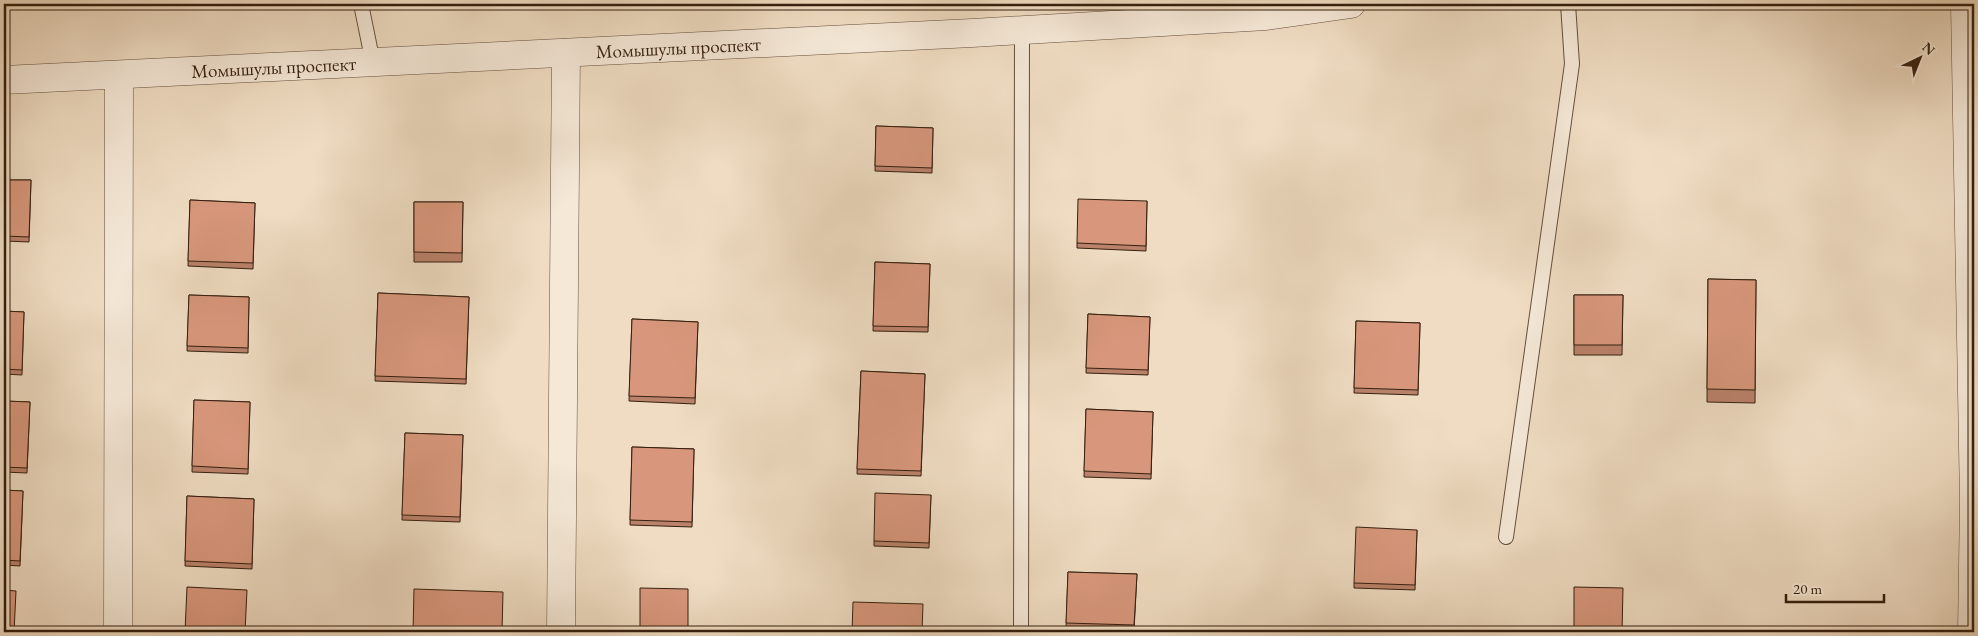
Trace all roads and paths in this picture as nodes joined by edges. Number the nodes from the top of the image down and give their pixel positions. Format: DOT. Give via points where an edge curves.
graph roads {
  1 [pos="361,4"];
  2 [pos="1351,4"];
  3 [pos="1568,4"];
  4 [pos="1965,4"];
  5 [pos="1022,30"];
  6 [pos="566,53"];
  7 [pos="374,63"];
  8 [pos="119,75"];
  9 [pos="4,80"];
  10 [pos="1506,537"];
  11 [pos="118,632"];
  12 [pos="561,632"];
  13 [pos="1021,632"];
  14 [pos="1972,632"];
  1 -- 7 [label="lane"];
  2 -- 5 [label="street, Момышулы проспект" via="1266,16"];
  3 -- 10 [label="lane" via="1572,64"];
  4 -- 14 [label="street" via="1974,502"];
  5 -- 6 [label="street, Момышулы проспект"];
  5 -- 13 [label="lane"];
  6 -- 7 [label="street, Момышулы проспект"];
  6 -- 12 [label="street"];
  7 -- 8 [label="street, Момышулы проспект"];
  8 -- 9 [label="street, Момышулы проспект"];
  8 -- 11 [label="street"];
}
